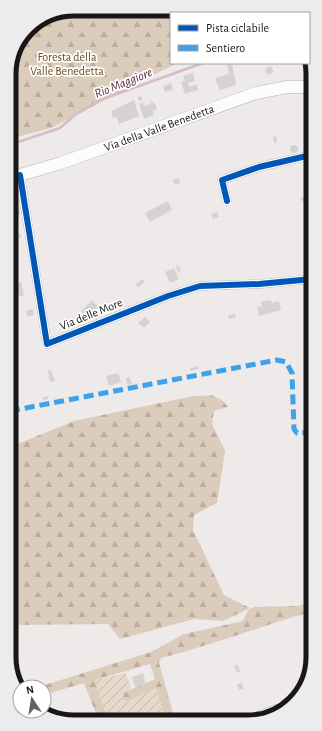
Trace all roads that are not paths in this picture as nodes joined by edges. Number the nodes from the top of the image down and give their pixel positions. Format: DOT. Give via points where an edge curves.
graph roads {
  1 [pos="306,87"];
  2 [pos="306,157"];
  3 [pos="16,177"];
  4 [pos="16,182"];
  5 [pos="227,201"];
  6 [pos="306,279"];
  1 -- 3 [label="main road, Via della Valle Benedetta" via="287,87 256,93"];
  2 -- 5 [label="street" via="259,167 222,180"];
  4 -- 6 [label="street, Via delle More" via="47,344 200,286"];
}
